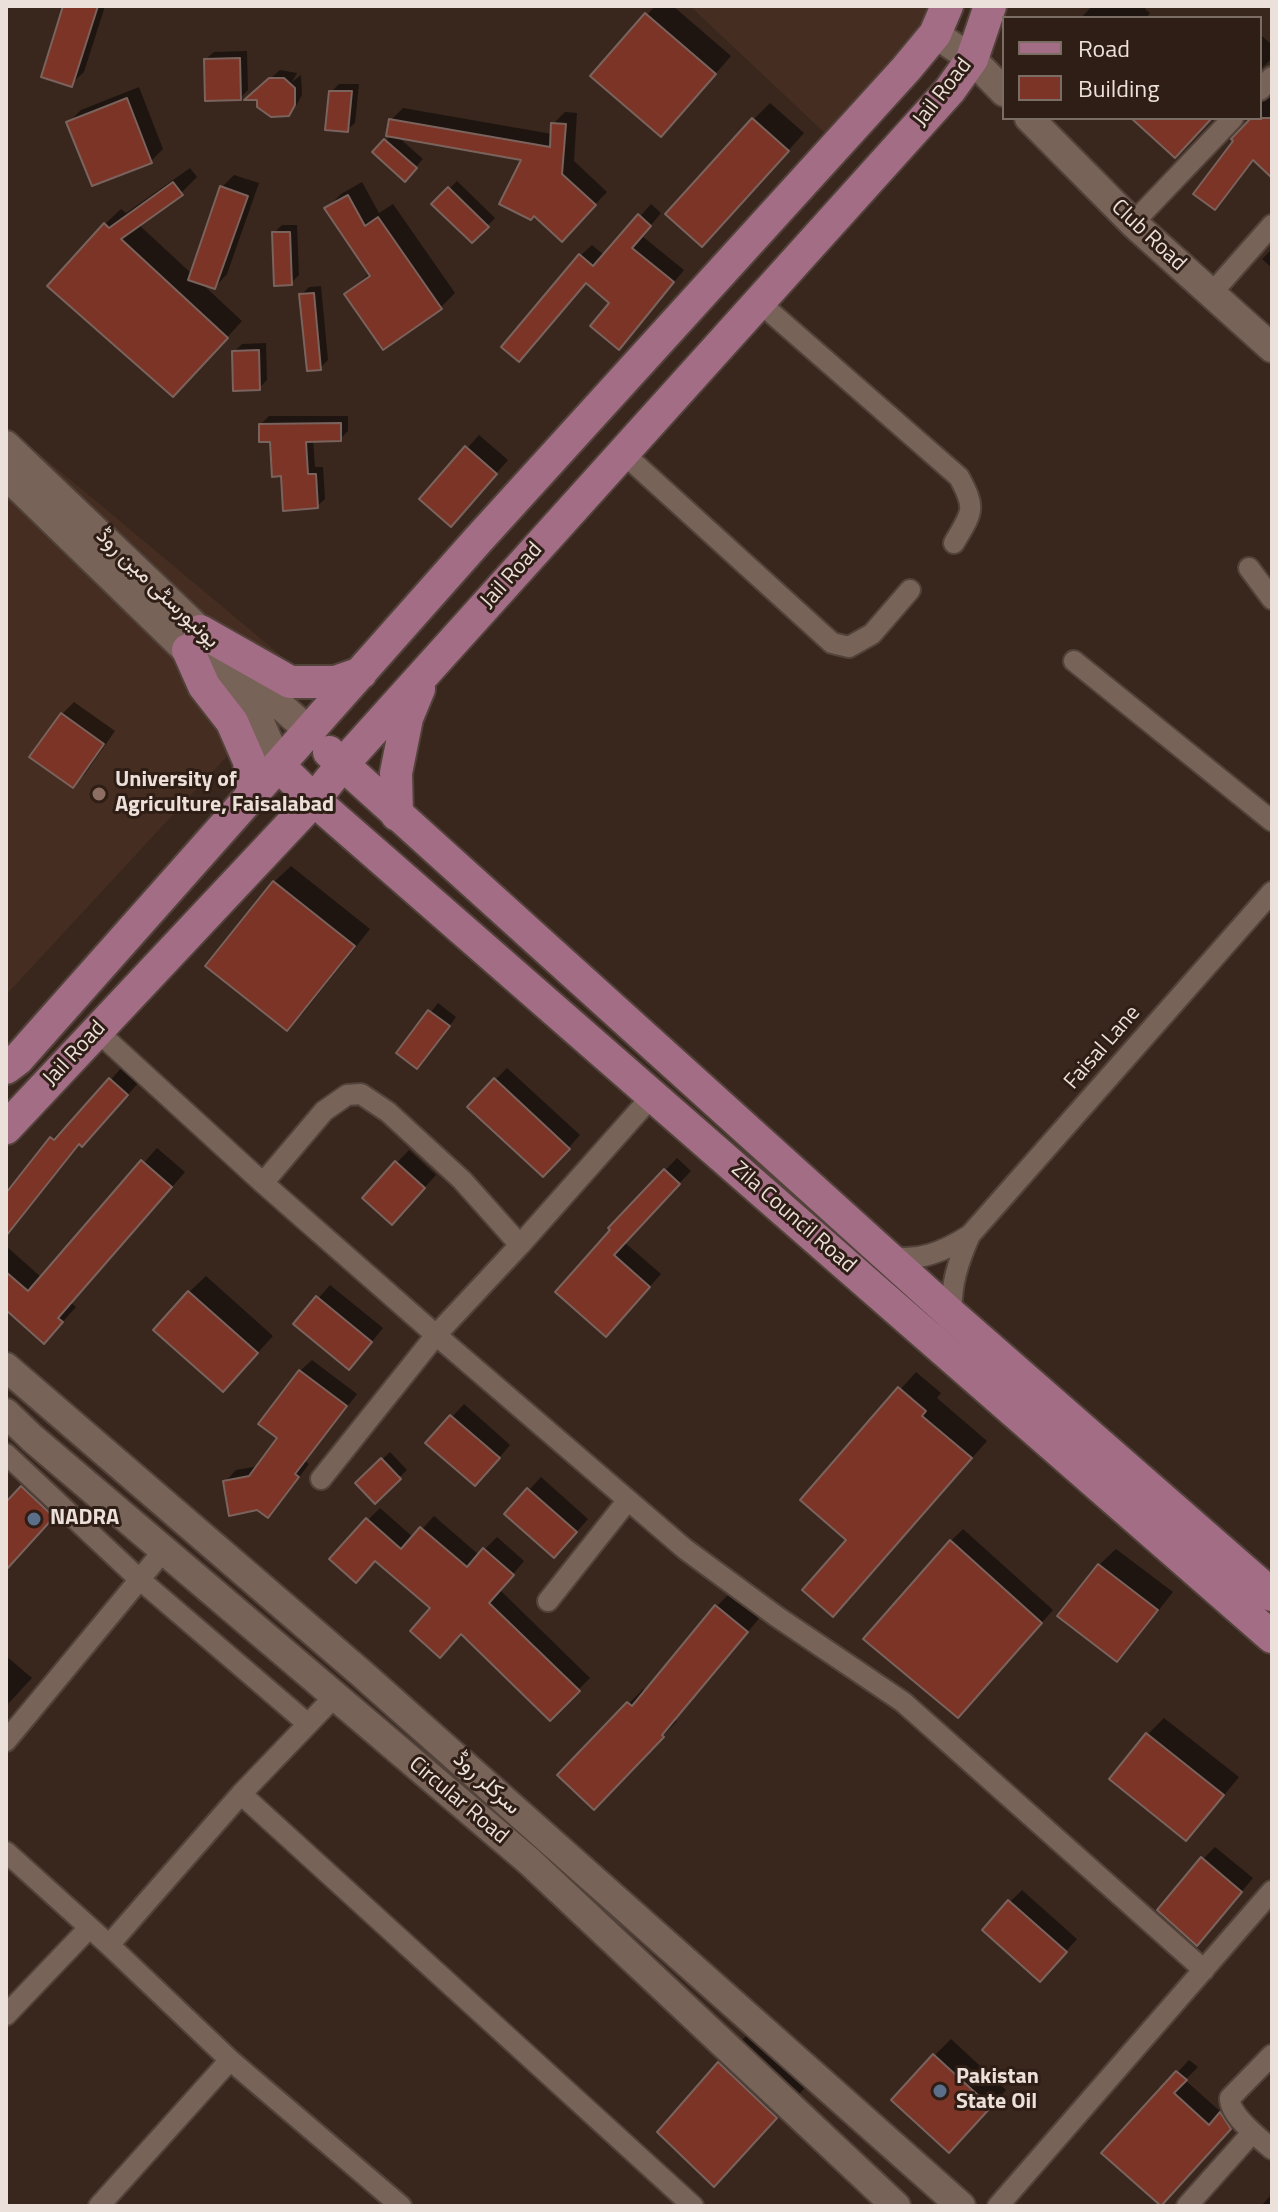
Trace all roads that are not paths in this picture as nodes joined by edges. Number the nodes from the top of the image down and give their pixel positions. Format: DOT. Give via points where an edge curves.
graph roads {
  1 [pos="990,6"];
  2 [pos="941,20"];
  3 [pos="972,59"];
  4 [pos="1002,90"];
  5 [pos="1031,120"];
  6 [pos="1231,120"];
  7 [pos="1133,223"];
  8 [pos="1272,225"];
  9 [pos="1211,294"];
  10 [pos="759,302"];
  11 [pos="1272,348"];
  12 [pos="6,445"];
  13 [pos="623,453"];
  14 [pos="6,475"];
  15 [pos="954,543"];
  16 [pos="1249,568"];
  17 [pos="910,590"];
  18 [pos="1272,599"];
  19 [pos="194,640"];
  20 [pos="1074,661"];
  21 [pos="426,671"];
  22 [pos="361,673"];
  23 [pos="310,732"];
  24 [pos="342,765"];
  25 [pos="279,766"];
  26 [pos="252,796"];
  27 [pos="314,800"];
  28 [pos="397,815"];
  29 [pos="1272,821"];
  30 [pos="1272,892"];
  31 [pos="97,1031"];
  32 [pos="6,1068"];
  33 [pos="653,1095"];
  34 [pos="6,1128"];
  35 [pos="263,1183"];
  36 [pos="970,1235"];
  37 [pos="520,1245"];
  38 [pos="886,1256"];
  39 [pos="952,1315"];
  40 [pos="436,1335"];
  41 [pos="6,1367"];
  42 [pos="6,1413"];
  43 [pos="6,1454"];
  44 [pos="321,1479"];
  45 [pos="628,1500"];
  46 [pos="164,1550"];
  47 [pos="138,1578"];
  48 [pos="1272,1595"];
  49 [pos="548,1601"];
  50 [pos="1272,1637"];
  51 [pos="335,1696"];
  52 [pos="308,1724"];
  53 [pos="6,1741"];
  54 [pos="241,1794"];
  55 [pos="6,1852"];
  56 [pos="1272,1891"];
  57 [pos="89,1928"];
  58 [pos="109,1945"];
  59 [pos="1204,1970"];
  60 [pos="6,2015"];
  61 [pos="1272,2055"];
  62 [pos="230,2060"];
  63 [pos="1252,2133"];
  64 [pos="1272,2149"];
  65 [pos="99,2206"];
  66 [pos="401,2206"];
  67 [pos="693,2206"];
  68 [pos="896,2206"];
  69 [pos="961,2206"];
  70 [pos="998,2206"];
  71 [pos="1187,2206"];
  1 -- 3 [label="main road, Jail Road"];
  2 -- 3 [label="main road"];
  2 -- 22 [label="main road, Jail Road" via="906,69"];
  3 -- 4 [label="main road"];
  3 -- 10 [label="main road, Jail Road"];
  5 -- 7 [label="main road, Club Road"];
  6 -- 7 [label="street"];
  7 -- 9 [label="main road, Club Road"];
  8 -- 9 [label="street"];
  9 -- 11 [label="main road, Club Road"];
  10 -- 13 [label="main road, Jail Road"];
  10 -- 15 [label="street" via="959,477 971,498 971,515"];
  12 -- 19 [label="main road, یونیورسٹی مین روڈ"];
  13 -- 17 [label="street" via="832,643 849,647 872,634"];
  13 -- 21 [label="main road, Jail Road"];
  14 -- 19 [label="main road"];
  16 -- 18 [label="street"];
  19 -- 22 [label="main road" via="290,682 335,682"];
  19 -- 23 [label="main road, یونیورسٹی مین روڈ"];
  19 -- 25 [label="main road" via="260,722"];
  19 -- 26 [label="main road" via="204,686 232,722 249,761"];
  20 -- 29 [label="street"];
  21 -- 24 [label="main road, Jail Road"];
  21 -- 28 [label="main road" via="404,732 396,773"];
  22 -- 23 [label="main road, Jail Road"];
  23 -- 24 [label="main road, Zila Council Road"];
  23 -- 25 [label="main road, Jail Road"];
  24 -- 27 [label="main road, Jail Road"];
  24 -- 28 [label="main road, Zila Council Road"];
  25 -- 26 [label="main road, Jail Road"];
  25 -- 27 [label="main road, Zila Council Road"];
  26 -- 32 [label="main road, Jail Road"];
  27 -- 31 [label="main road, Jail Road"];
  27 -- 33 [label="main road, Zila Council Road"];
  28 -- 38 [label="main road, Zila Council Road"];
  30 -- 36 [label="street, Faisal Lane"];
  31 -- 34 [label="main road, Jail Road"];
  31 -- 35 [label="street"];
  33 -- 37 [label="street"];
  33 -- 50 [label="main road, Zila Council Road"];
  35 -- 37 [label="street" via="324,1111 347,1095 361,1094 462,1180"];
  35 -- 40 [label="street"];
  36 -- 38 [label="street, Faisal Lane" via="919,1258"];
  36 -- 39 [label="street, Faisal Lane" via="954,1275"];
  37 -- 40 [label="street"];
  38 -- 39 [label="main road, Zila Council Road"];
  39 -- 48 [label="main road, Zila Council Road"];
  40 -- 44 [label="street"];
  40 -- 45 [label="street"];
  41 -- 69 [label="main road, سرکلر روڈ" via="361,1673"];
  42 -- 46 [label="main road, Circular Road"];
  43 -- 47 [label="street"];
  45 -- 49 [label="street"];
  45 -- 59 [label="street" via="685,1549 903,1702"];
  46 -- 47 [label="street"];
  46 -- 51 [label="main road, Circular Road"];
  47 -- 52 [label="street"];
  47 -- 53 [label="street"];
  51 -- 52 [label="street"];
  51 -- 68 [label="main road, Circular Road" via="529,1861"];
  52 -- 54 [label="street"];
  54 -- 58 [label="street"];
  54 -- 67 [label="street"];
  55 -- 57 [label="street"];
  56 -- 59 [label="street"];
  57 -- 58 [label="street"];
  57 -- 60 [label="street"];
  58 -- 62 [label="street"];
  59 -- 70 [label="street"];
  61 -- 63 [label="street" via="1230,2098 1231,2108"];
  62 -- 65 [label="street"];
  62 -- 66 [label="street"];
  63 -- 64 [label="street"];
  63 -- 71 [label="street"];
}
